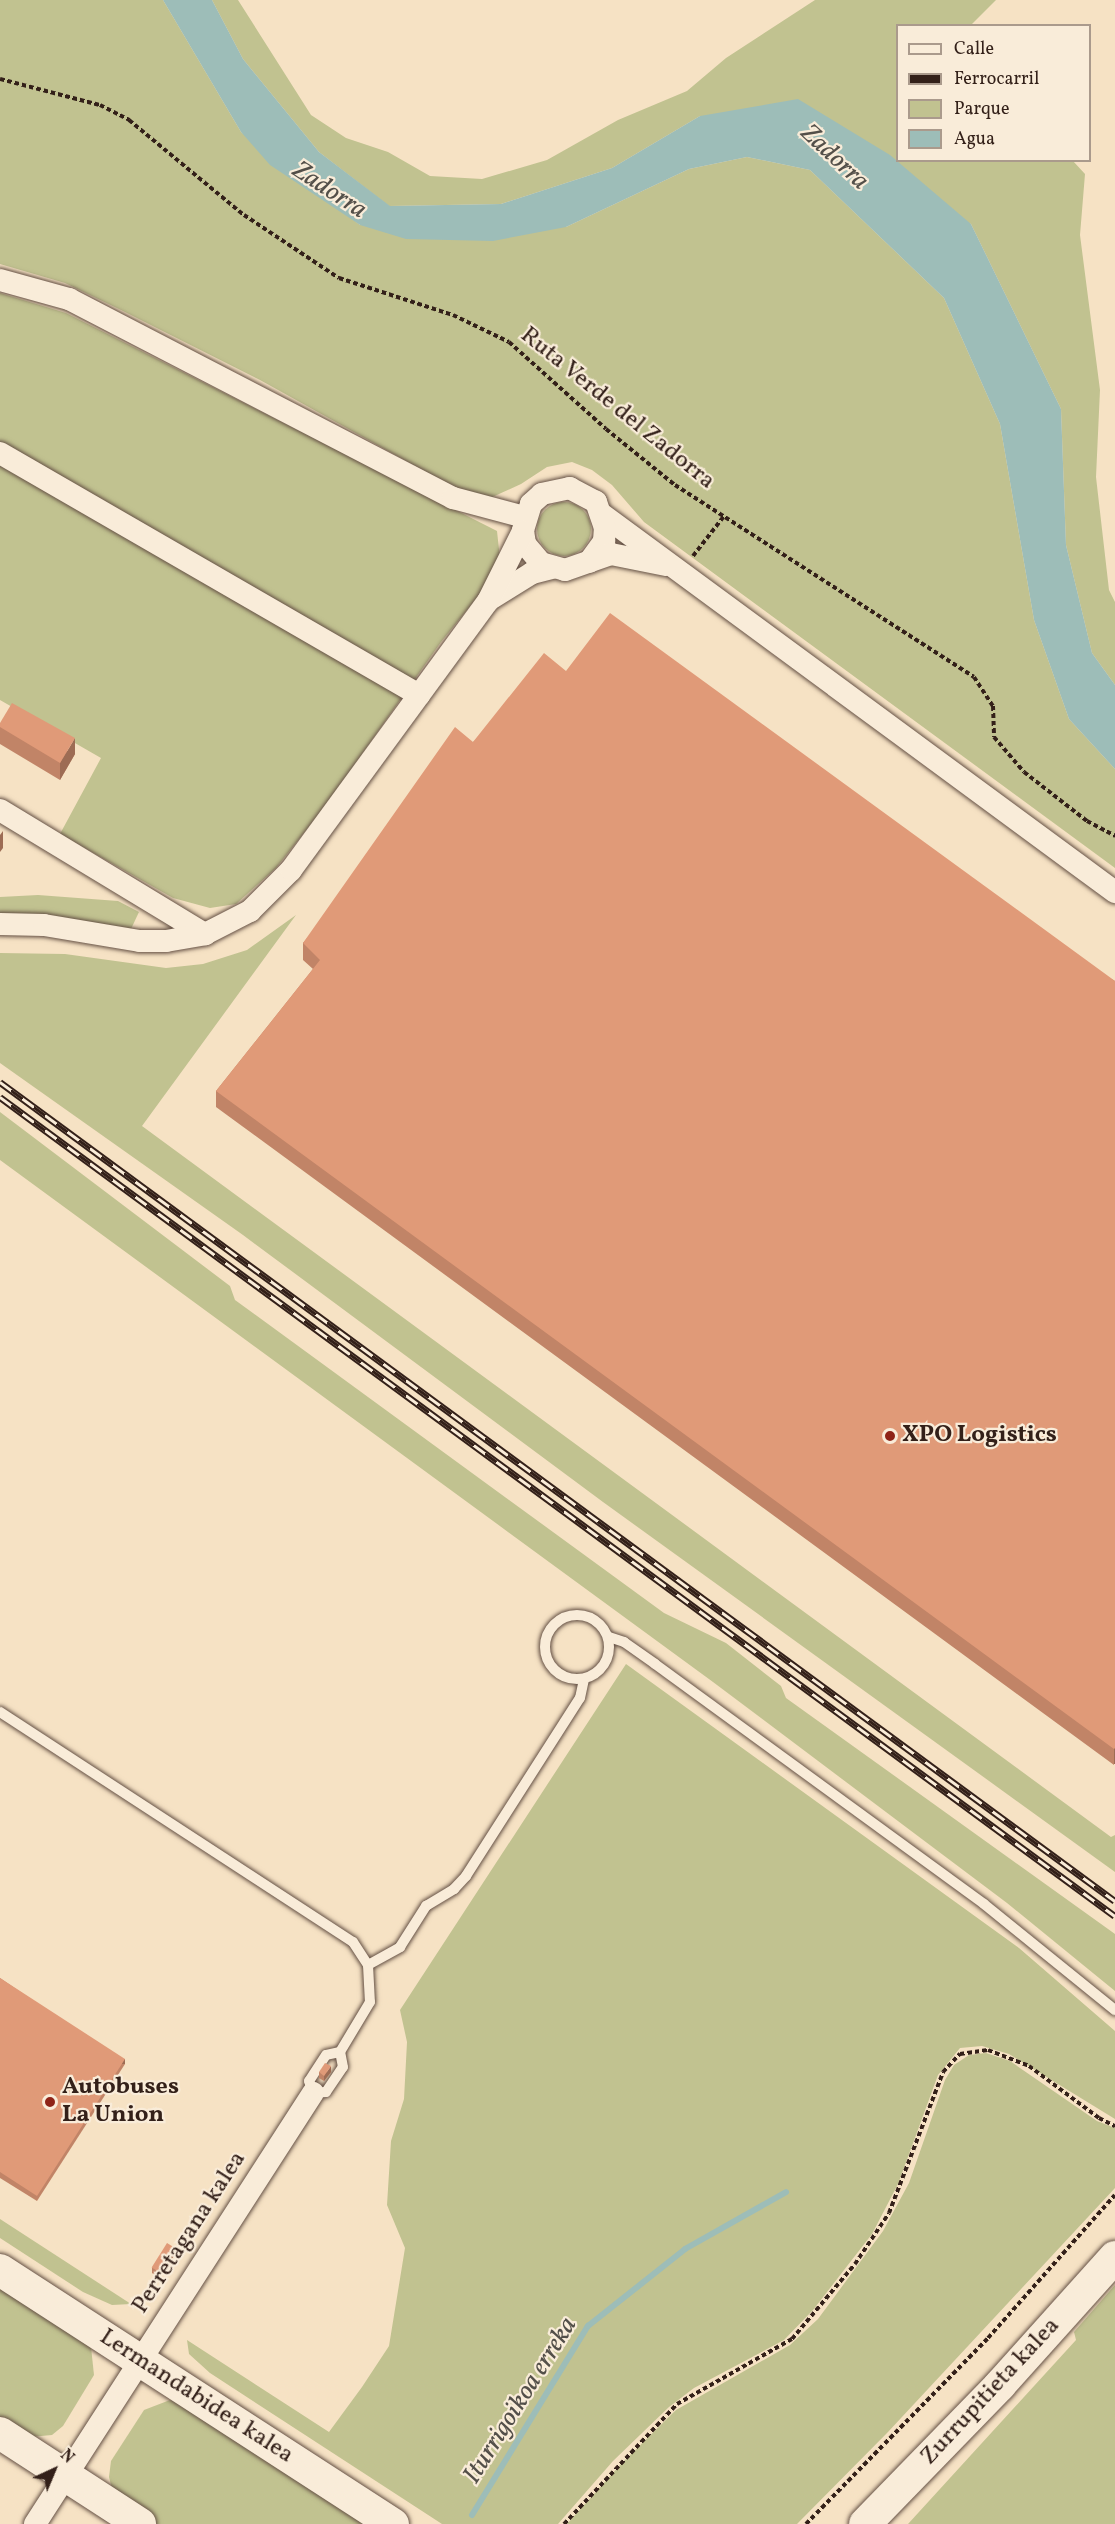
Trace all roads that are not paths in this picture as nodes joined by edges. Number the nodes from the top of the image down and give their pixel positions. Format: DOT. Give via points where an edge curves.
graph roads {
  1 [pos="0,280"];
  2 [pos="0,453"];
  3 [pos="603,515"];
  4 [pos="523,524"];
  5 [pos="589,562"];
  6 [pos="680,565"];
  7 [pos="552,568"];
  8 [pos="488,601"];
  9 [pos="419,695"];
  10 [pos="0,810"];
  11 [pos="1115,892"];
  12 [pos="0,924"];
  13 [pos="205,934"];
  14 [pos="609,1637"];
  15 [pos="584,1679"];
  16 [pos="0,1713"];
  17 [pos="368,1965"];
  18 [pos="1115,2010"];
  19 [pos="340,2052"];
  20 [pos="313,2093"];
  21 [pos="1115,2257"];
  22 [pos="0,2270"];
  23 [pos="139,2360"];
  24 [pos="0,2433"];
  25 [pos="66,2476"];
  26 [pos="35,2524"];
  27 [pos="140,2524"];
  28 [pos="393,2524"];
  29 [pos="865,2524"];
  1 -- 4 [label="street" via="69,299 453,498"];
  2 -- 9 [label="street"];
  3 -- 4 [label="street" via="585,493 556,488 531,504"];
  3 -- 5 [label="street" via="604,541"];
  3 -- 6 [label="street"];
  4 -- 7 [label="street" via="532,554"];
  4 -- 8 [label="street"];
  5 -- 6 [label="street" via="611,554"];
  5 -- 7 [label="street" via="565,570"];
  6 -- 11 [label="street"];
  7 -- 8 [label="street" via="532,573"];
  8 -- 9 [label="street"];
  9 -- 13 [label="street" via="267,897 229,924"];
  10 -- 13 [label="street"];
  12 -- 13 [label="street" via="44,925 140,941"];
  14 -- 15 [label="lane" via="606,1663"];
  14 -- 15 [label="lane" via="602,1625 584,1616 564,1617 553,1625 545,1650 549,1663 558,1673"];
  14 -- 18 [label="lane" via="624,1642 655,1664 975,1897"];
  15 -- 17 [label="lane" via="580,1698 465,1876 454,1889 426,1906 400,1947"];
  16 -- 17 [label="lane" via="341,1933 361,1952"];
  17 -- 19 [label="lane" via="370,2002"];
  19 -- 20 [label="lane" via="326,2055 309,2081"];
  19 -- 20 [label="lane" via="343,2067 326,2092"];
  20 -- 23 [label="street, Perretagana kalea"];
  21 -- 29 [label="street, Zurrupitieta kalea" via="1000,2385"];
  22 -- 23 [label="street, Lermandabidea kalea"];
  23 -- 25 [label="street, Perretagana kalea"];
  23 -- 28 [label="street, Lermandabidea kalea"];
  24 -- 25 [label="street"];
  25 -- 26 [label="street, Perretagana kalea"];
  25 -- 27 [label="street"];
}
